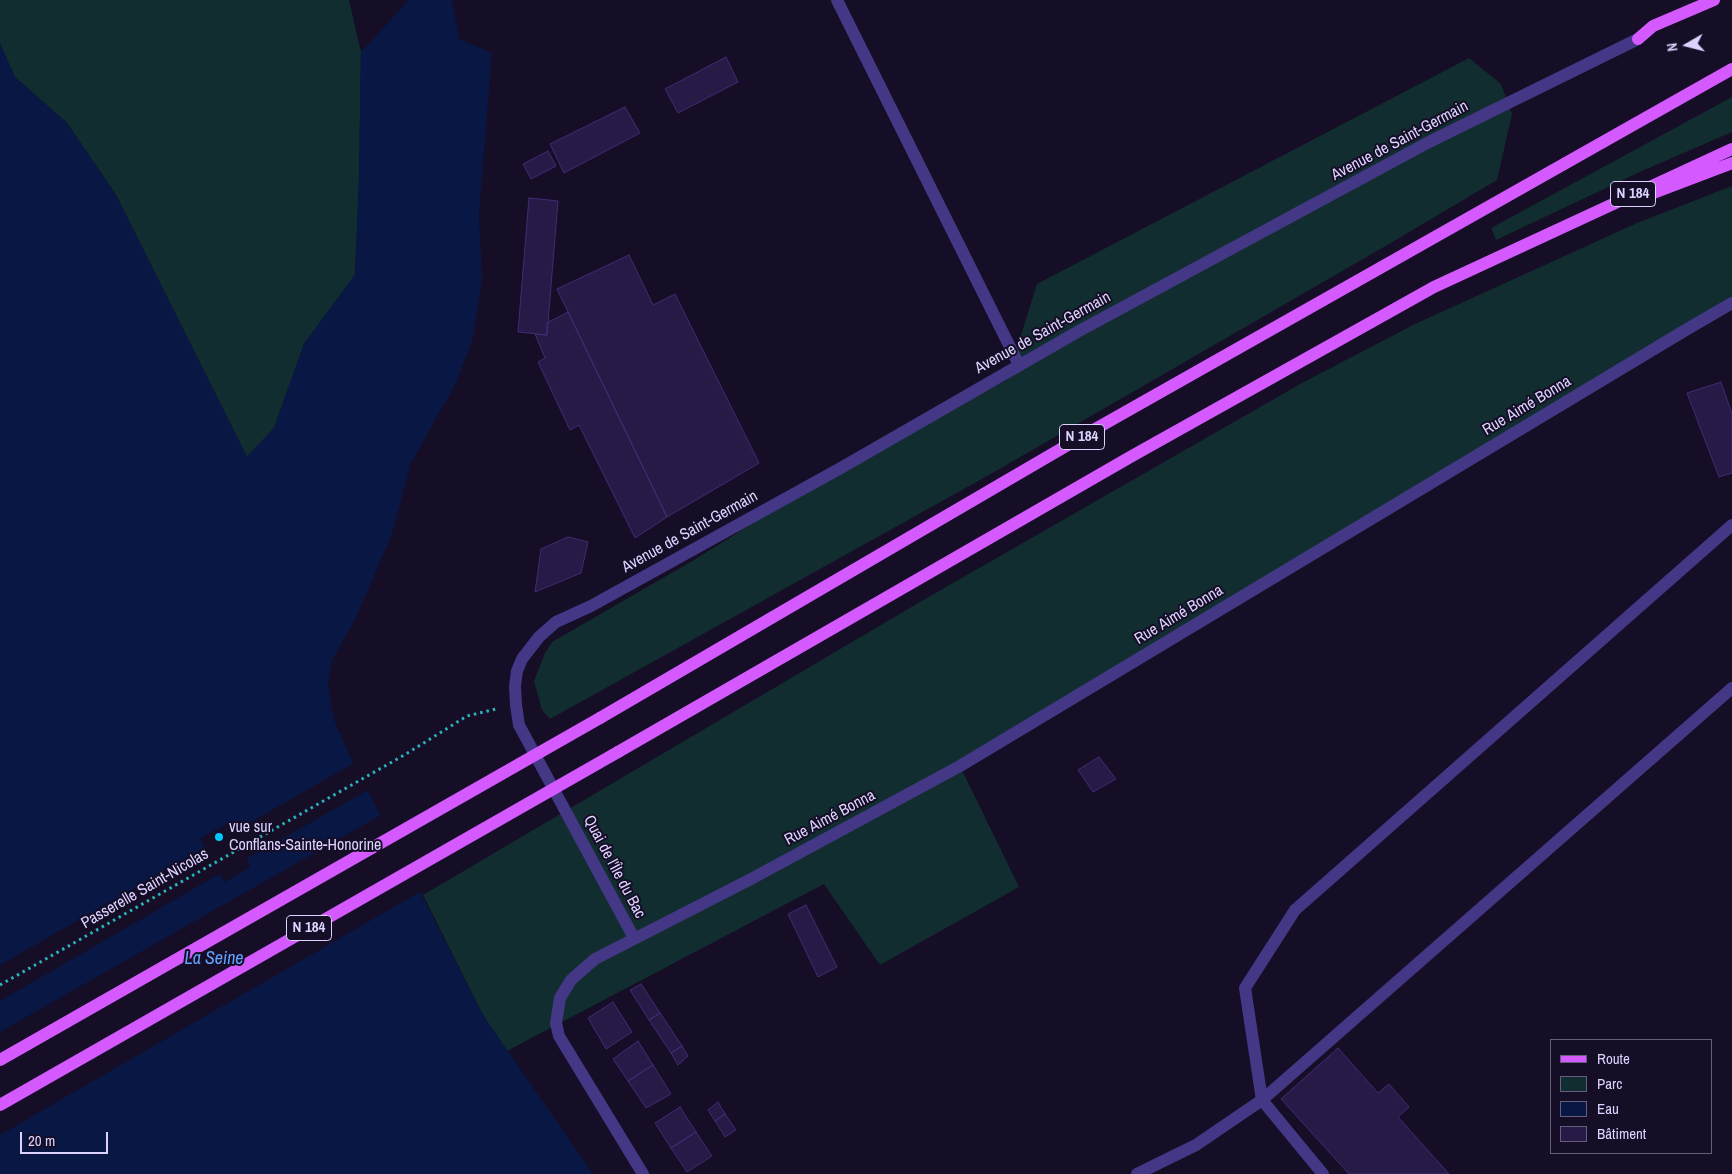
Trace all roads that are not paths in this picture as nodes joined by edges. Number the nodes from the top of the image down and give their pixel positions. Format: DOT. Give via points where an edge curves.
graph roads {
  1 [pos="837,0"];
  2 [pos="1714,0"];
  3 [pos="1638,39"];
  4 [pos="1732,69"];
  5 [pos="1732,149"];
  6 [pos="1732,163"];
  7 [pos="1535,240"];
  8 [pos="1732,303"];
  9 [pos="1019,364"];
  10 [pos="1732,526"];
  11 [pos="1732,688"];
  12 [pos="516,705"];
  13 [pos="634,938"];
  14 [pos="0,1060"];
  15 [pos="1262,1100"];
  16 [pos="0,1105"];
  17 [pos="643,1174"];
  18 [pos="1136,1174"];
  19 [pos="1323,1174"];
  1 -- 9 [label="street"];
  2 -- 3 [label="main road" via="1653,26"];
  3 -- 9 [label="street, Avenue de Saint-Germain" via="1429,142"];
  4 -- 14 [label="main road, N 184, bridge" via="1090,432 600,718"];
  5 -- 7 [label="main road, N 184"];
  6 -- 7 [label="main road"];
  7 -- 16 [label="main road, N 184, bridge" via="1425,292 1132,456"];
  8 -- 13 [label="street, Rue Aimé Bonna" via="960,766"];
  9 -- 12 [label="street, Avenue de Saint-Germain" via="839,468 556,622 522,659 515,686"];
  10 -- 15 [label="street" via="1295,910 1245,988"];
  11 -- 15 [label="street"];
  12 -- 13 [label="street, Quai de l'Île du Bac" via="519,725"];
  13 -- 17 [label="street, Quai de l'Île du Bac" via="595,959 572,980 560,998 556,1023 559,1036"];
  15 -- 18 [label="street" via="1196,1145"];
  15 -- 19 [label="street"];
}
